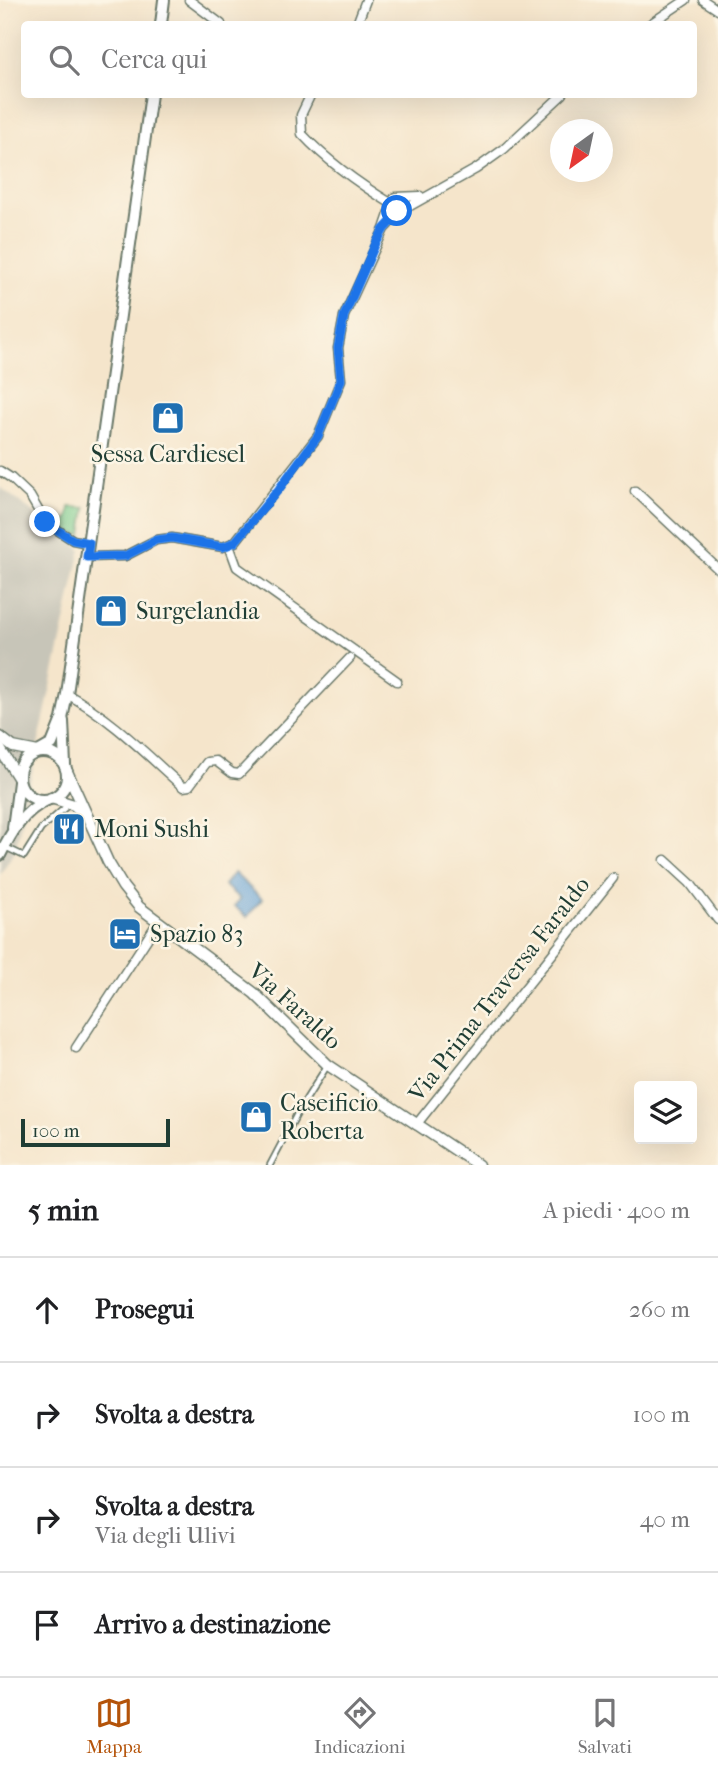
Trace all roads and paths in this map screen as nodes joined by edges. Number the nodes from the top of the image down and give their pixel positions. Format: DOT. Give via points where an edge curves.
graph roads {
  1 [pos="164,0"];
  2 [pos="189,0"];
  3 [pos="366,0"];
  4 [pos="686,0"];
  5 [pos="704,0"];
  6 [pos="718,10"];
  7 [pos="161,21"];
  8 [pos="217,21"];
  9 [pos="358,21"];
  10 [pos="654,21"];
  11 [pos="150,98"];
  12 [pos="309,98"];
  13 [pos="559,98"];
  14 [pos="427,195"];
  15 [pos="396,201"];
  16 [pos="402,209"];
  17 [pos="384,229"];
  18 [pos="0,471"];
  19 [pos="635,491"];
  20 [pos="89,543"];
  21 [pos="229,545"];
  22 [pos="87,557"];
  23 [pos="718,569"];
  24 [pos="350,659"];
  25 [pos="397,681"];
  26 [pos="67,694"];
  27 [pos="62,719"];
  28 [pos="0,737"];
  29 [pos="0,749"];
  30 [pos="38,752"];
  31 [pos="65,767"];
  32 [pos="19,779"];
  33 [pos="51,799"];
  34 [pos="69,804"];
  35 [pos="87,817"];
  36 [pos="12,831"];
  37 [pos="2,851"];
  38 [pos="665,860"];
  39 [pos="613,878"];
  40 [pos="718,920"];
  41 [pos="159,922"];
  42 [pos="76,1048"];
  43 [pos="328,1065"];
  44 [pos="416,1125"];
  45 [pos="270,1165"];
  46 [pos="478,1165"];
  1 -- 7 [label="main road"];
  2 -- 8 [label="street"];
  3 -- 9 [label="street"];
  4 -- 10 [label="street"];
  5 -- 6 [label="street"];
  11 -- 20 [label="main road"];
  12 -- 15 [label="street" via="301,116 302,134 361,185"];
  13 -- 14 [label="street" via="504,149"];
  14 -- 15 [label="street"];
  14 -- 16 [label="street"];
  15 -- 16 [label="street" via="406,203"];
  15 -- 17 [label="street"];
  16 -- 17 [label="street"];
  17 -- 21 [label="street" via="344,316 338,348 341,380 318,436"];
  18 -- 20 [label="street" via="30,496 45,522 73,540"];
  19 -- 23 [label="street"];
  20 -- 22 [label="main road"];
  21 -- 22 [label="street" via="172,538 156,540 125,556"];
  21 -- 25 [label="street" via="237,567"];
  22 -- 26 [label="main road"];
  24 -- 26 [label="street" via="239,775 216,761 207,762 189,786 183,787 118,728"];
  26 -- 27 [label="main road"];
  27 -- 30 [label="main road" via="52,744"];
  27 -- 31 [label="main road"];
  28 -- 30 [label="street" via="13,747"];
  29 -- 32 [label="street"];
  30 -- 31 [label="main road" via="56,756"];
  30 -- 32 [label="main road" via="24,761"];
  31 -- 33 [label="main road" via="64,786"];
  31 -- 35 [label="street, Via Faraldo"];
  32 -- 33 [label="main road" via="29,796"];
  32 -- 36 [label="main road"];
  33 -- 34 [label="street"];
  33 -- 36 [label="main road" via="27,813"];
  34 -- 35 [label="street"];
  34 -- 37 [label="lane" via="41,829 24,856"];
  35 -- 41 [label="street, Via Faraldo" via="123,887"];
  36 -- 37 [label="main road"];
  38 -- 40 [label="street" via="690,883"];
  39 -- 44 [label="street, Via Prima Traversa Faraldo"];
  41 -- 42 [label="street"];
  41 -- 43 [label="street, Via Faraldo" via="254,993"];
  43 -- 44 [label="street, Via Faraldo"];
  43 -- 45 [label="lane"];
  44 -- 46 [label="street, Via Faraldo"];
}
